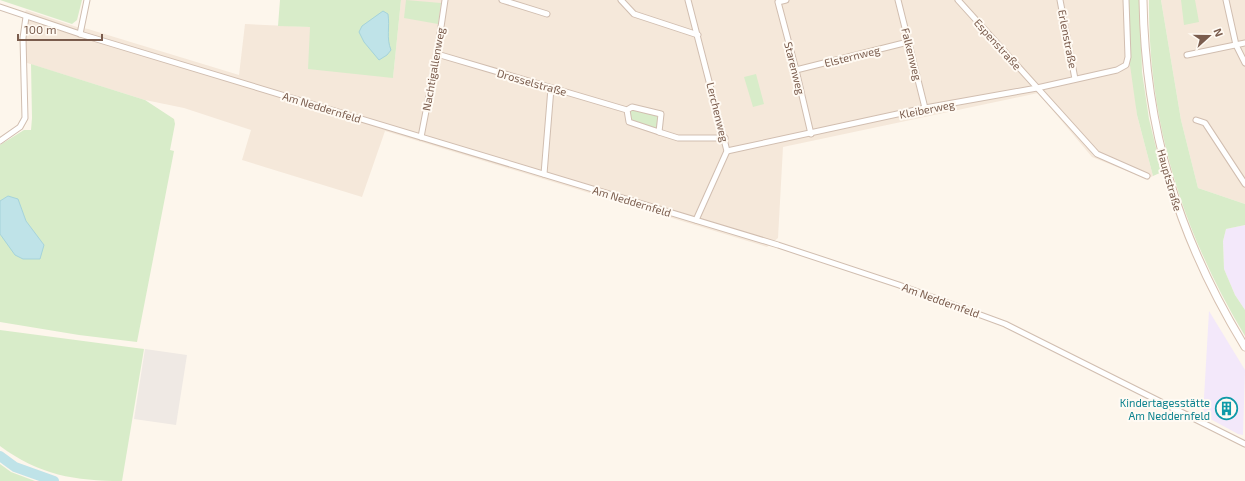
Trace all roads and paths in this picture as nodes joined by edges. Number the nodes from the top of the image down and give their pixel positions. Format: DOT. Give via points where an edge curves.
graph roads {
  1 [pos="87,0"];
  2 [pos="445,0"];
  3 [pos="502,0"];
  4 [pos="621,0"];
  5 [pos="688,0"];
  6 [pos="786,0"];
  7 [pos="898,0"];
  8 [pos="958,0"];
  9 [pos="1060,0"];
  10 [pos="1126,0"];
  11 [pos="1143,0"];
  12 [pos="1226,0"];
  13 [pos="0,7"];
  14 [pos="548,14"];
  15 [pos="26,17"];
  16 [pos="80,34"];
  17 [pos="698,35"];
  18 [pos="908,42"];
  19 [pos="1245,43"];
  20 [pos="1236,45"];
  21 [pos="437,54"];
  22 [pos="1187,55"];
  23 [pos="1245,63"];
  24 [pos="796,70"];
  25 [pos="1075,79"];
  26 [pos="551,88"];
  27 [pos="1037,88"];
  28 [pos="925,108"];
  29 [pos="627,110"];
  30 [pos="1196,120"];
  31 [pos="659,132"];
  32 [pos="811,134"];
  33 [pos="421,137"];
  34 [pos="725,138"];
  35 [pos="0,142"];
  36 [pos="727,150"];
  37 [pos="544,174"];
  38 [pos="1147,176"];
  39 [pos="1245,184"];
  40 [pos="696,220"];
  41 [pos="1245,347"];
  42 [pos="1245,444"];
  1 -- 16 [label="street"];
  2 -- 21 [label="street, Nachtigallenweg"];
  3 -- 14 [label="street"];
  4 -- 17 [label="street" via="634,14"];
  5 -- 17 [label="street, Lerchenweg"];
  6 -- 24 [label="street, Starenweg" via="778,2"];
  7 -- 18 [label="street, Falkenweg"];
  8 -- 27 [label="street, Espenstraße"];
  9 -- 25 [label="street, Erlenstraße"];
  10 -- 25 [label="street, Kleiberweg" via="1126,65 1117,70"];
  11 -- 41 [label="main road, Hauptstraße" via="1152,110 1169,181 1195,255 1216,298"];
  12 -- 20 [label="street"];
  13 -- 15 [label="street, Am Neddernfeld"];
  15 -- 16 [label="street, Am Neddernfeld"];
  15 -- 35 [label="street" via="23,38 25,118 20,127"];
  16 -- 33 [label="street, Am Neddernfeld"];
  17 -- 34 [label="street, Lerchenweg"];
  18 -- 24 [label="street, Elsternweg"];
  18 -- 28 [label="street, Falkenweg"];
  19 -- 20 [label="street"];
  20 -- 22 [label="street"];
  20 -- 23 [label="street"];
  21 -- 26 [label="street, Drosselstraße"];
  21 -- 33 [label="street, Nachtigallenweg"];
  24 -- 32 [label="street, Starenweg"];
  25 -- 27 [label="street, Kleiberweg"];
  26 -- 29 [label="street, Drosselstraße"];
  26 -- 37 [label="street"];
  27 -- 28 [label="street, Kleiberweg"];
  27 -- 38 [label="street, Espenstraße" via="1096,154"];
  28 -- 32 [label="street, Kleiberweg"];
  29 -- 31 [label="street" via="629,122"];
  29 -- 31 [label="street, Drosselstraße" via="632,106 661,114"];
  30 -- 39 [label="street" via="1205,123"];
  31 -- 34 [label="street" via="678,138"];
  32 -- 36 [label="street, Kleiberweg"];
  33 -- 37 [label="street, Am Neddernfeld"];
  34 -- 36 [label="street, Lerchenweg"];
  36 -- 40 [label="street, Lerchenweg"];
  37 -- 40 [label="street, Am Neddernfeld"];
  40 -- 42 [label="street, Am Neddernfeld" via="786,247 993,319"];
}
